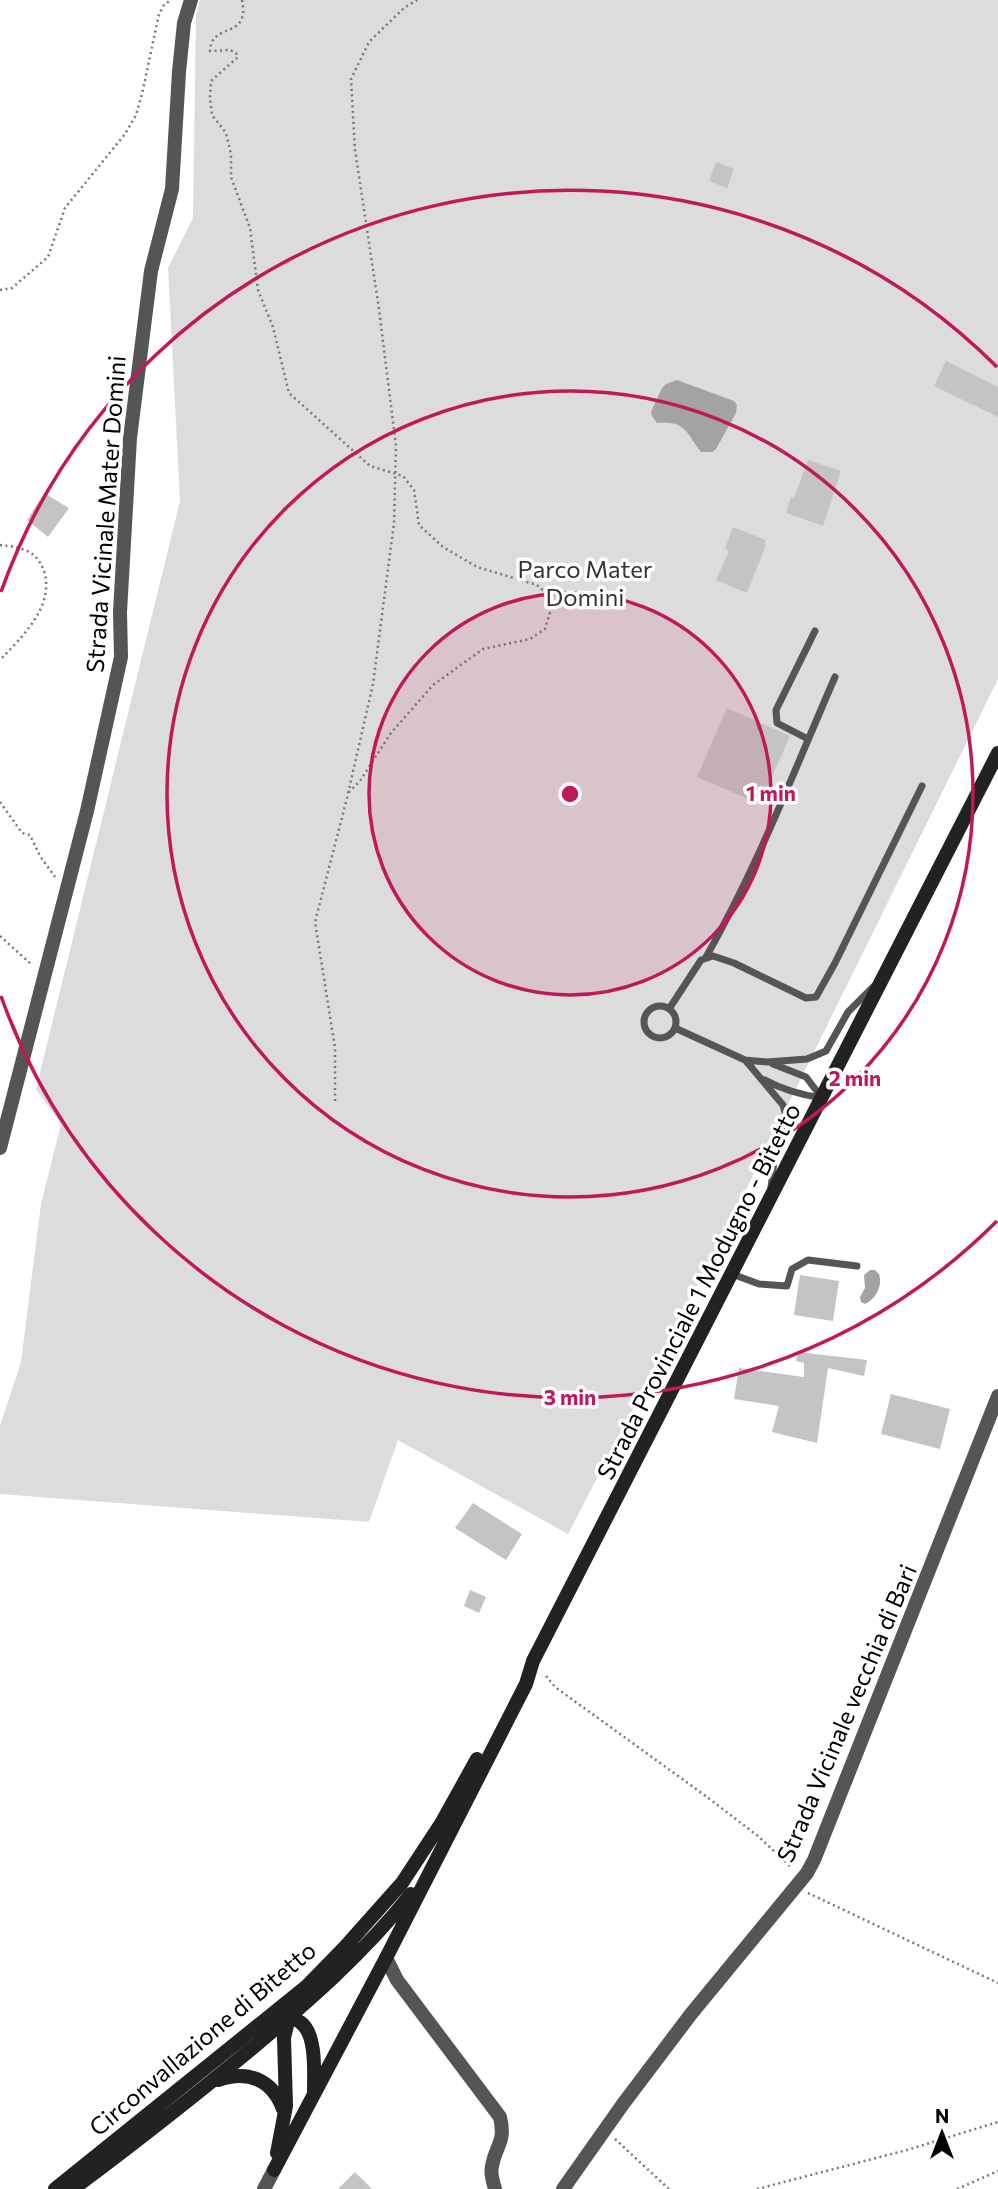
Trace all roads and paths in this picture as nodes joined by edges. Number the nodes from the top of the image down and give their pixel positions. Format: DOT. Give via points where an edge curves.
graph roads {
  1 [pos="170,0"];
  2 [pos="191,0"];
  3 [pos="242,0"];
  4 [pos="417,0"];
  5 [pos="0,290"];
  6 [pos="395,472"];
  7 [pos="0,545"];
  8 [pos="815,631"];
  9 [pos="0,660"];
  10 [pos="835,677"];
  11 [pos="808,739"];
  12 [pos="998,753"];
  13 [pos="922,786"];
  14 [pos="348,793"];
  15 [pos="0,802"];
  16 [pos="67,889"];
  17 [pos="0,936"];
  18 [pos="706,957"];
  19 [pos="44,976"];
  20 [pos="883,976"];
  21 [pos="670,1009"];
  22 [pos="675,1028"];
  23 [pos="745,1060"];
  24 [pos="767,1062"];
  25 [pos="761,1078"];
  26 [pos="822,1098"];
  27 [pos="335,1101"];
  28 [pos="0,1148"];
  29 [pos="769,1202"];
  30 [pos="857,1266"];
  31 [pos="732,1273"];
  32 [pos="998,1396"];
  33 [pos="533,1661"];
  34 [pos="430,1854"];
  35 [pos="800,1882"];
  36 [pos="386,1958"];
  37 [pos="998,1983"];
  38 [pos="307,1986"];
  39 [pos="272,2013"];
  40 [pos="289,2018"];
  41 [pos="207,2085"];
  42 [pos="314,2094"];
  43 [pos="998,2122"];
  44 [pos="283,2124"];
  45 [pos="605,2130"];
  46 [pos="274,2170"];
  47 [pos="998,2171"];
  48 [pos="55,2189"];
  49 [pos="73,2189"];
  50 [pos="264,2189"];
  51 [pos="495,2189"];
  52 [pos="563,2189"];
  53 [pos="670,2189"];
  54 [pos="757,2189"];
  55 [pos="957,2189"];
  1 -- 5 [label="path" via="159,14 142,94 125,134 65,208 48,257 12,288"];
  2 -- 16 [label="street, Strada Vicinale Mater Domini" via="183,35 172,190 151,271 130,438 121,657"];
  3 -- 6 [label="path" via="243,17 238,24 216,35 211,43 210,51 230,50 238,57 211,81 212,115 226,133 231,177 250,228 258,290 273,327 289,393 370,466"];
  4 -- 6 [label="path" via="369,42 351,79 355,150 379,309 396,446"];
  6 -- 14 [label="path" via="394,523 373,684"];
  6 -- 14 [label="path" via="414,490 419,525 443,547 477,567 537,585 552,606 545,629 530,639 482,649 433,685"];
  7 -- 9 [label="path" via="21,548 41,562 46,593 31,625"];
  8 -- 11 [label="lane" via="776,710 777,723"];
  10 -- 11 [label="lane"];
  11 -- 18 [label="lane"];
  12 -- 20 [label="main road, Strada Provinciale 1 Modugno - Bitetto"];
  13 -- 18 [label="lane" via="816,997 806,998 734,963"];
  14 -- 27 [label="path" via="315,922 335,1048"];
  15 -- 16 [label="path" via="22,833 30,835 52,874"];
  16 -- 19 [label="street, Strada Vicinale Mater Domini"];
  17 -- 19 [label="path"];
  18 -- 21 [label="lane"];
  19 -- 28 [label="street, Strada Vicinale Mater Domini"];
  20 -- 24 [label="lane" via="848,1012 826,1051 807,1059"];
  20 -- 26 [label="main road, Strada Provinciale 1 Modugno - Bitetto"];
  21 -- 22 [label="lane"];
  21 -- 22 [label="lane" via="650,1010 644,1023 648,1033 657,1037 668,1036"];
  22 -- 23 [label="lane"];
  23 -- 24 [label="lane"];
  23 -- 25 [label="lane"];
  24 -- 26 [label="lane" via="806,1077"];
  25 -- 26 [label="lane" via="804,1096"];
  25 -- 29 [label="lane" via="783,1105 786,1122"];
  26 -- 29 [label="main road, Strada Provinciale 1 Modugno - Bitetto"];
  29 -- 31 [label="main road, Strada Provinciale 1 Modugno - Bitetto"];
  30 -- 31 [label="lane" via="808,1259 792,1269 787,1286 759,1284"];
  31 -- 33 [label="main road, Strada Provinciale 1 Modugno - Bitetto"];
  32 -- 35 [label="street, Strada Vicinale vecchia di Bari" via="814,1860"];
  33 -- 34 [label="main road, Strada Provinciale 1 Modugno - Bitetto" via="526,1684"];
  33 -- 35 [label="path" via="555,1687 758,1836 795,1871"];
  34 -- 36 [label="main road"];
  34 -- 38 [label="main road, Circonvallazione di Bitetto"];
  34 -- 40 [label="main road, Circonvallazione di Bitetto" via="416,1888 368,1944"];
  35 -- 37 [label="path" via="820,1900"];
  35 -- 45 [label="street, Strada Vicinale vecchia di Bari" via="691,2014"];
  36 -- 42 [label="main road"];
  36 -- 51 [label="street" via="500,2116 502,2140 491,2176"];
  38 -- 39 [label="main road, Circonvallazione di Bitetto"];
  38 -- 40 [label="main road"];
  39 -- 40 [label="main road"];
  39 -- 48 [label="main road, Circonvallazione di Bitetto"];
  40 -- 41 [label="main road, Circonvallazione di Bitetto"];
  40 -- 42 [label="main road" via="300,2021 310,2033"];
  40 -- 44 [label="main road" via="284,2038"];
  41 -- 44 [label="main road" via="233,2075 268,2085 278,2094"];
  41 -- 49 [label="main road, Circonvallazione di Bitetto"];
  42 -- 46 [label="main road"];
  43 -- 54 [label="path"];
  44 -- 46 [label="main road"];
  45 -- 52 [label="street, Strada Vicinale vecchia di Bari"];
  45 -- 53 [label="path"];
  46 -- 50 [label="street"];
  47 -- 55 [label="path"];
}
